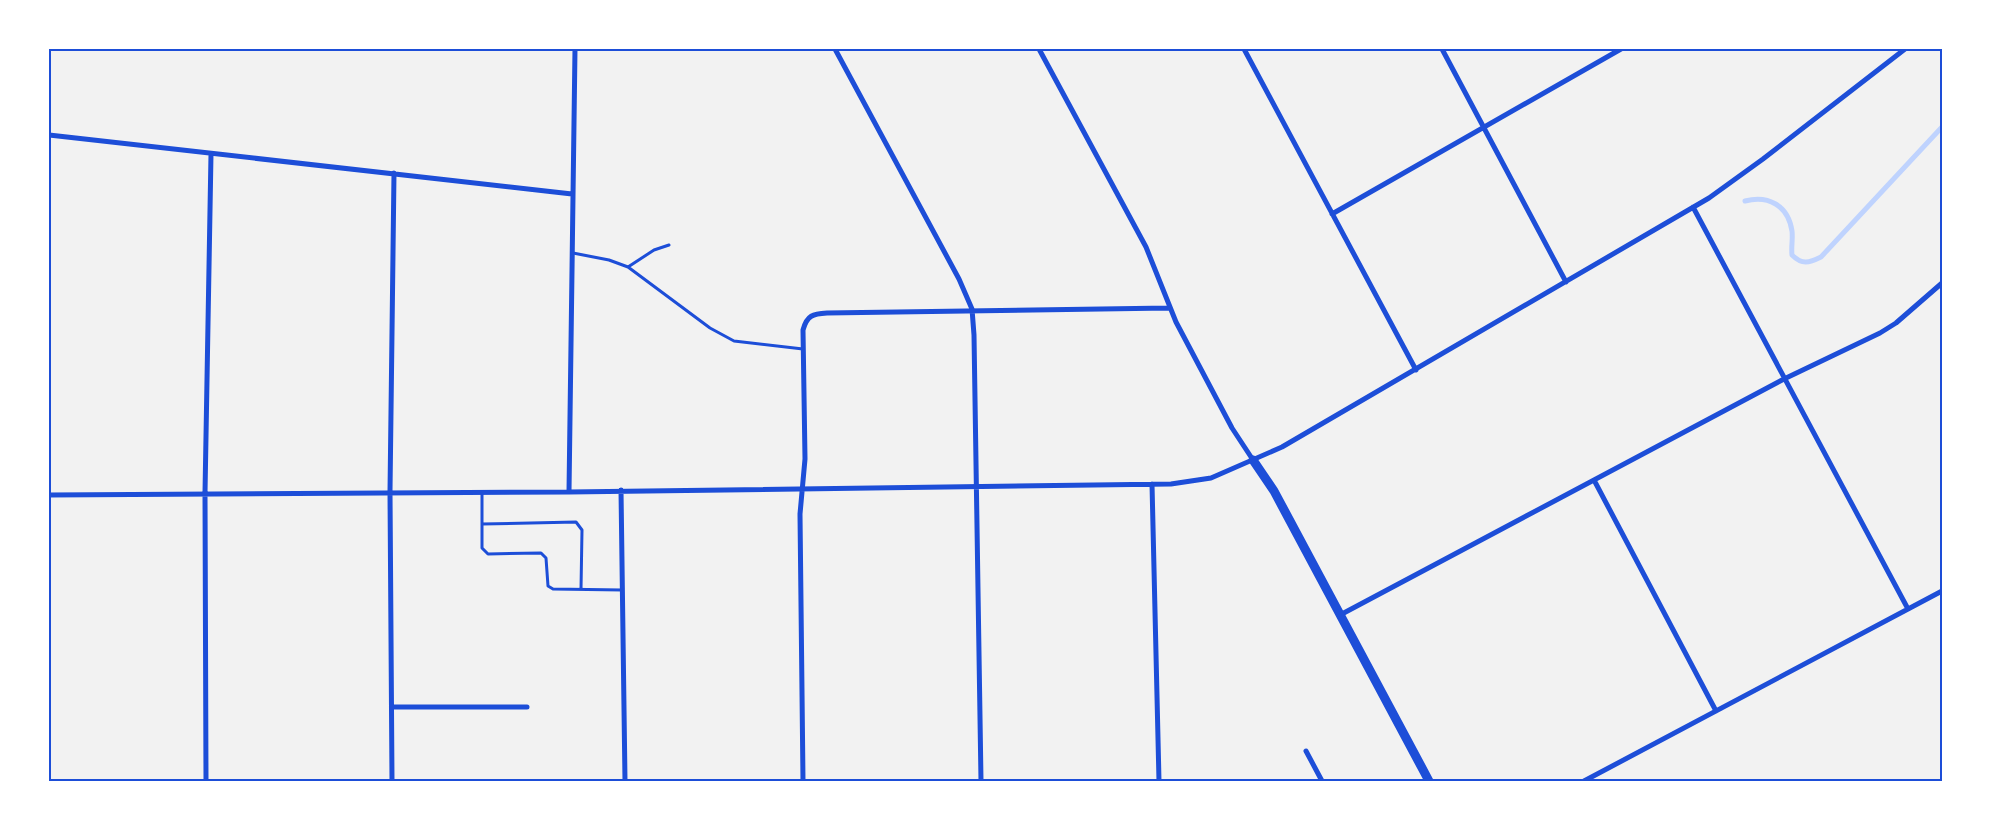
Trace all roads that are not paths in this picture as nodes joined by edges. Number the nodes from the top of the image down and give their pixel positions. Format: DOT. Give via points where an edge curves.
graph roads {
  1 [pos="575,49"];
  2 [pos="835,49"];
  3 [pos="1039,49"];
  4 [pos="1244,49"];
  5 [pos="1442,49"];
  6 [pos="1621,49"];
  7 [pos="1905,49"];
  8 [pos="1483,127"];
  9 [pos="49,135"];
  10 [pos="211,154"];
  11 [pos="394,173"];
  12 [pos="572,194"];
  13 [pos="1693,207"];
  14 [pos="1332,214"];
  15 [pos="669,245"];
  16 [pos="573,253"];
  17 [pos="628,267"];
  18 [pos="1566,282"];
  19 [pos="1942,283"];
  20 [pos="1170,308"];
  21 [pos="972,309"];
  22 [pos="803,349"];
  23 [pos="1416,370"];
  24 [pos="1784,379"];
  25 [pos="1253,460"];
  26 [pos="1594,480"];
  27 [pos="1152,484"];
  28 [pos="978,486"];
  29 [pos="803,488"];
  30 [pos="622,490"];
  31 [pos="390,492"];
  32 [pos="570,492"];
  33 [pos="205,493"];
  34 [pos="482,493"];
  35 [pos="49,495"];
  36 [pos="482,524"];
  37 [pos="581,589"];
  38 [pos="622,590"];
  39 [pos="1942,591"];
  40 [pos="1908,610"];
  41 [pos="1339,615"];
  42 [pos="527,707"];
  43 [pos="392,708"];
  44 [pos="1716,711"];
  45 [pos="1306,751"];
  46 [pos="206,781"];
  47 [pos="392,781"];
  48 [pos="625,781"];
  49 [pos="803,781"];
  50 [pos="981,781"];
  51 [pos="1159,781"];
  52 [pos="1322,781"];
  53 [pos="1429,781"];
  54 [pos="1584,781"];
  1 -- 12 [label="street"];
  2 -- 21 [label="street"];
  3 -- 20 [label="street" via="1146,247"];
  4 -- 14 [label="street"];
  5 -- 8 [label="street"];
  6 -- 8 [label="street"];
  7 -- 13 [label="street" via="1764,160"];
  8 -- 14 [label="street"];
  8 -- 18 [label="street"];
  9 -- 10 [label="street"];
  10 -- 11 [label="street"];
  10 -- 33 [label="street"];
  11 -- 12 [label="street"];
  11 -- 31 [label="street"];
  12 -- 16 [label="street"];
  13 -- 18 [label="street"];
  13 -- 24 [label="street"];
  14 -- 23 [label="street"];
  15 -- 17 [label="lane" via="654,250"];
  16 -- 17 [label="lane"];
  16 -- 32 [label="street"];
  17 -- 22 [label="lane" via="710,328 734,341"];
  18 -- 23 [label="street"];
  19 -- 24 [label="street" via="1896,323"];
  20 -- 21 [label="street"];
  20 -- 25 [label="street" via="1232,428"];
  21 -- 22 [label="street" via="812,314 803,330"];
  21 -- 28 [label="street"];
  22 -- 29 [label="street" via="806,459"];
  23 -- 25 [label="street" via="1282,447"];
  24 -- 26 [label="street"];
  24 -- 40 [label="street"];
  25 -- 27 [label="street" via="1195,482"];
  25 -- 41 [label="street" via="1274,490"];
  26 -- 41 [label="street"];
  26 -- 44 [label="street"];
  27 -- 28 [label="street"];
  27 -- 51 [label="street"];
  28 -- 29 [label="street"];
  28 -- 50 [label="street"];
  29 -- 30 [label="street"];
  29 -- 49 [label="street" via="800,514"];
  30 -- 32 [label="street"];
  30 -- 38 [label="street"];
  31 -- 33 [label="street"];
  31 -- 34 [label="street"];
  31 -- 43 [label="street"];
  32 -- 34 [label="street"];
  33 -- 35 [label="street"];
  33 -- 46 [label="street"];
  34 -- 36 [label="lane"];
  36 -- 37 [label="lane" via="482,548 488,554 540,553 546,558 548,586 553,589"];
  36 -- 37 [label="lane" via="576,522 582,530"];
  37 -- 38 [label="lane"];
  38 -- 48 [label="street"];
  39 -- 40 [label="street"];
  40 -- 44 [label="street"];
  41 -- 53 [label="street"];
  42 -- 43 [label="street"];
  43 -- 47 [label="street"];
  44 -- 54 [label="street"];
  45 -- 52 [label="street"];
}
